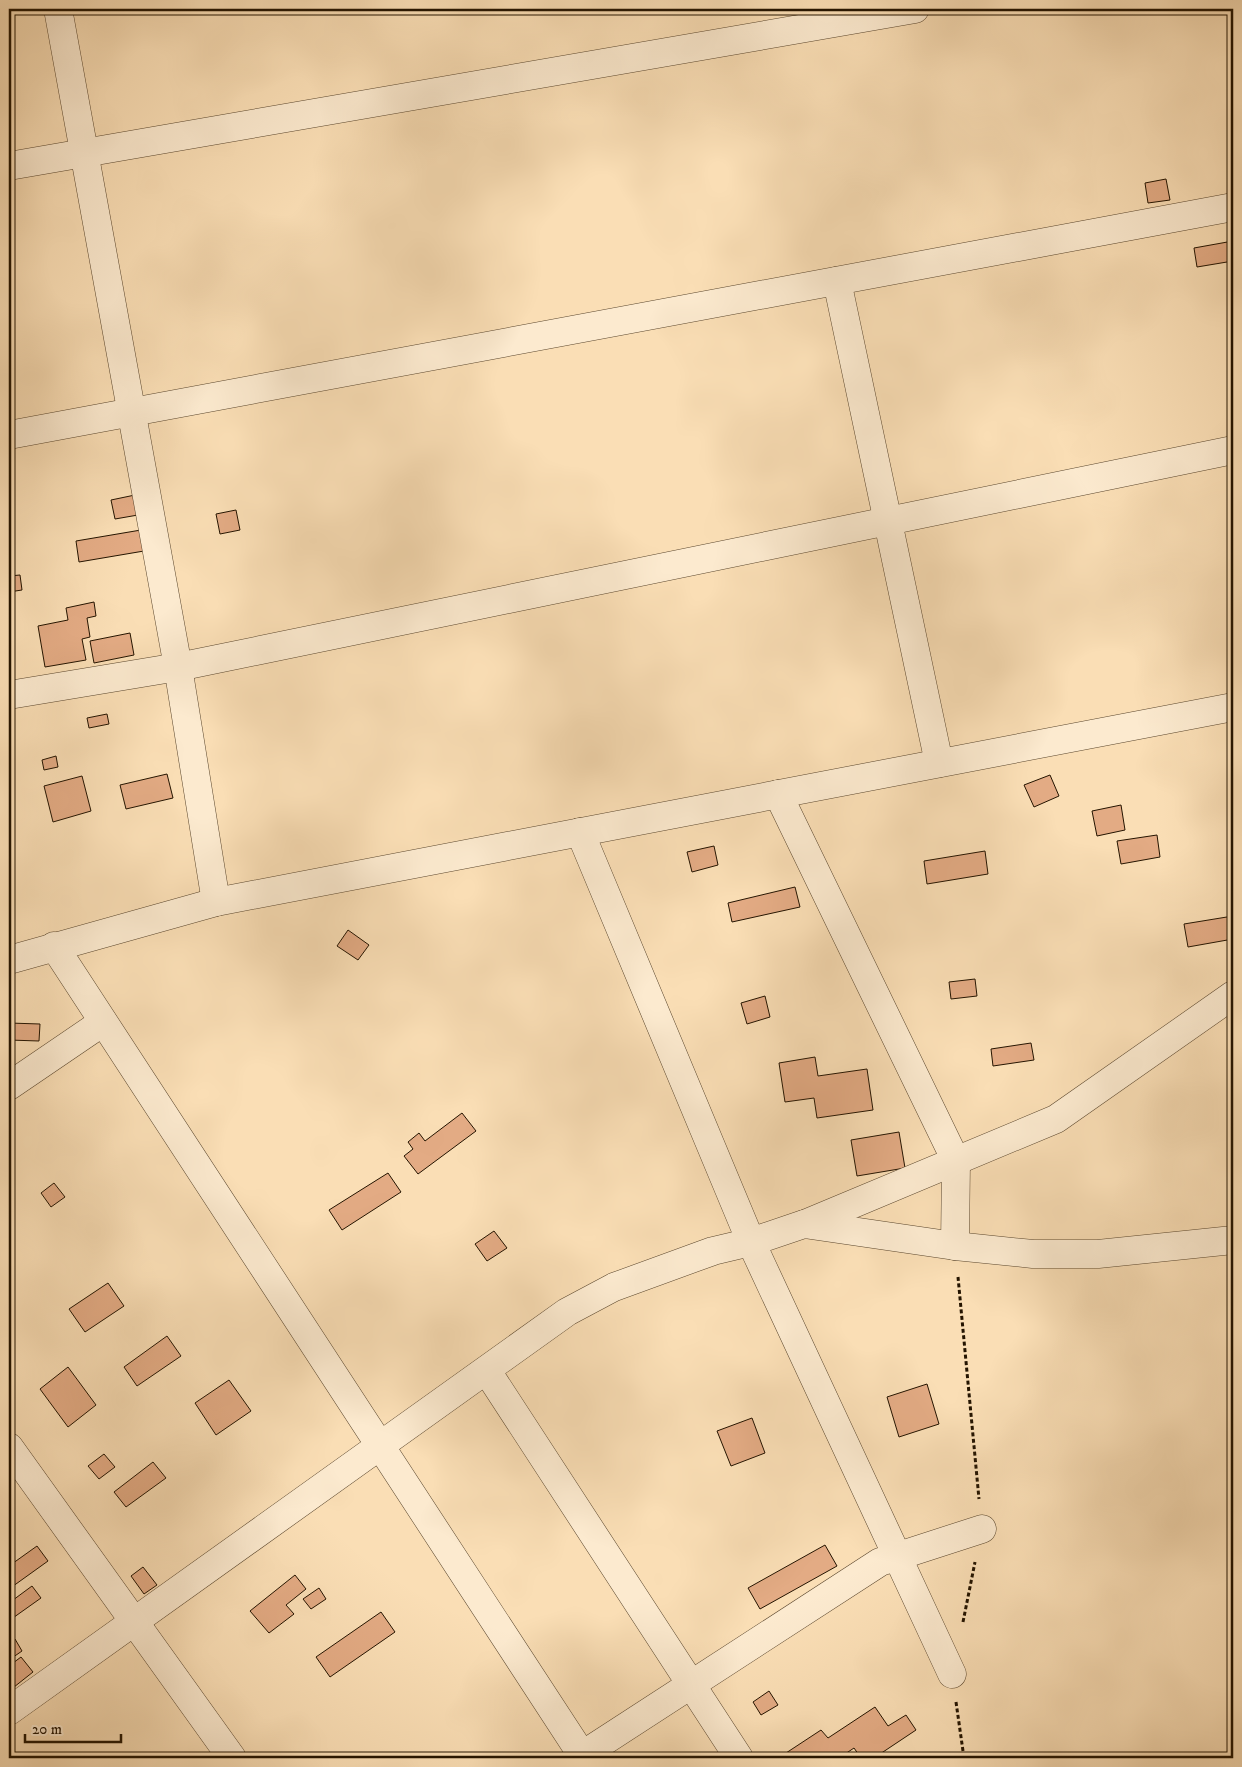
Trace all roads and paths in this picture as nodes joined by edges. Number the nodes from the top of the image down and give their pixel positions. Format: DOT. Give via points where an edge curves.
graph roads {
  1 [pos="58,9"];
  2 [pos="915,9"];
  3 [pos="84,152"];
  4 [pos="9,166"];
  5 [pos="1233,207"];
  6 [pos="837,281"];
  7 [pos="132,412"];
  8 [pos="9,435"];
  9 [pos="1233,450"];
  10 [pos="888,521"];
  11 [pos="178,668"];
  12 [pos="9,695"];
  13 [pos="1233,707"];
  14 [pos="940,763"];
  15 [pos="778,794"];
  16 [pos="580,832"];
  17 [pos="216,902"];
  18 [pos="54,946"];
  19 [pos="9,960"];
  20 [pos="1233,995"];
  21 [pos="103,1022"];
  22 [pos="9,1086"];
  23 [pos="956,1161"];
  24 [pos="804,1224"];
  25 [pos="1233,1240"];
  26 [pos="751,1242"];
  27 [pos="955,1246"];
  28 [pos="487,1370"];
  29 [pos="9,1447"];
  30 [pos="381,1447"];
  31 [pos="982,1530"];
  32 [pos="898,1556"];
  33 [pos="134,1622"];
  34 [pos="952,1674"];
  35 [pos="691,1684"];
  36 [pos="9,1711"];
  37 [pos="580,1757"];
  38 [pos="232,1758"];
  39 [pos="739,1758"];
  1 -- 3 [label="street"];
  2 -- 3 [label="street"];
  3 -- 4 [label="street"];
  3 -- 7 [label="street"];
  5 -- 6 [label="street"];
  6 -- 7 [label="street"];
  6 -- 10 [label="street"];
  7 -- 8 [label="street"];
  7 -- 11 [label="street"];
  9 -- 10 [label="street"];
  10 -- 11 [label="street"];
  10 -- 14 [label="street"];
  11 -- 12 [label="street"];
  11 -- 17 [label="street"];
  13 -- 14 [label="street"];
  14 -- 15 [label="street"];
  15 -- 16 [label="street"];
  15 -- 23 [label="street"];
  16 -- 17 [label="street"];
  16 -- 26 [label="street"];
  17 -- 18 [label="street"];
  18 -- 19 [label="street"];
  18 -- 21 [label="street"];
  20 -- 23 [label="street" via="1056,1119"];
  21 -- 22 [label="street"];
  21 -- 30 [label="street"];
  23 -- 24 [label="street"];
  23 -- 27 [label="street"];
  24 -- 26 [label="street"];
  24 -- 27 [label="street"];
  25 -- 27 [label="street" via="1098,1254 1033,1254"];
  26 -- 28 [label="street" via="713,1251 614,1287 567,1312"];
  26 -- 32 [label="street"];
  28 -- 30 [label="street"];
  28 -- 35 [label="street"];
  29 -- 33 [label="street"];
  30 -- 33 [label="street"];
  30 -- 37 [label="street"];
  31 -- 32 [label="street"];
  32 -- 34 [label="street"];
  32 -- 35 [label="street" via="880,1562"];
  33 -- 36 [label="street"];
  33 -- 38 [label="street"];
  35 -- 37 [label="street"];
  35 -- 39 [label="street"];
}
